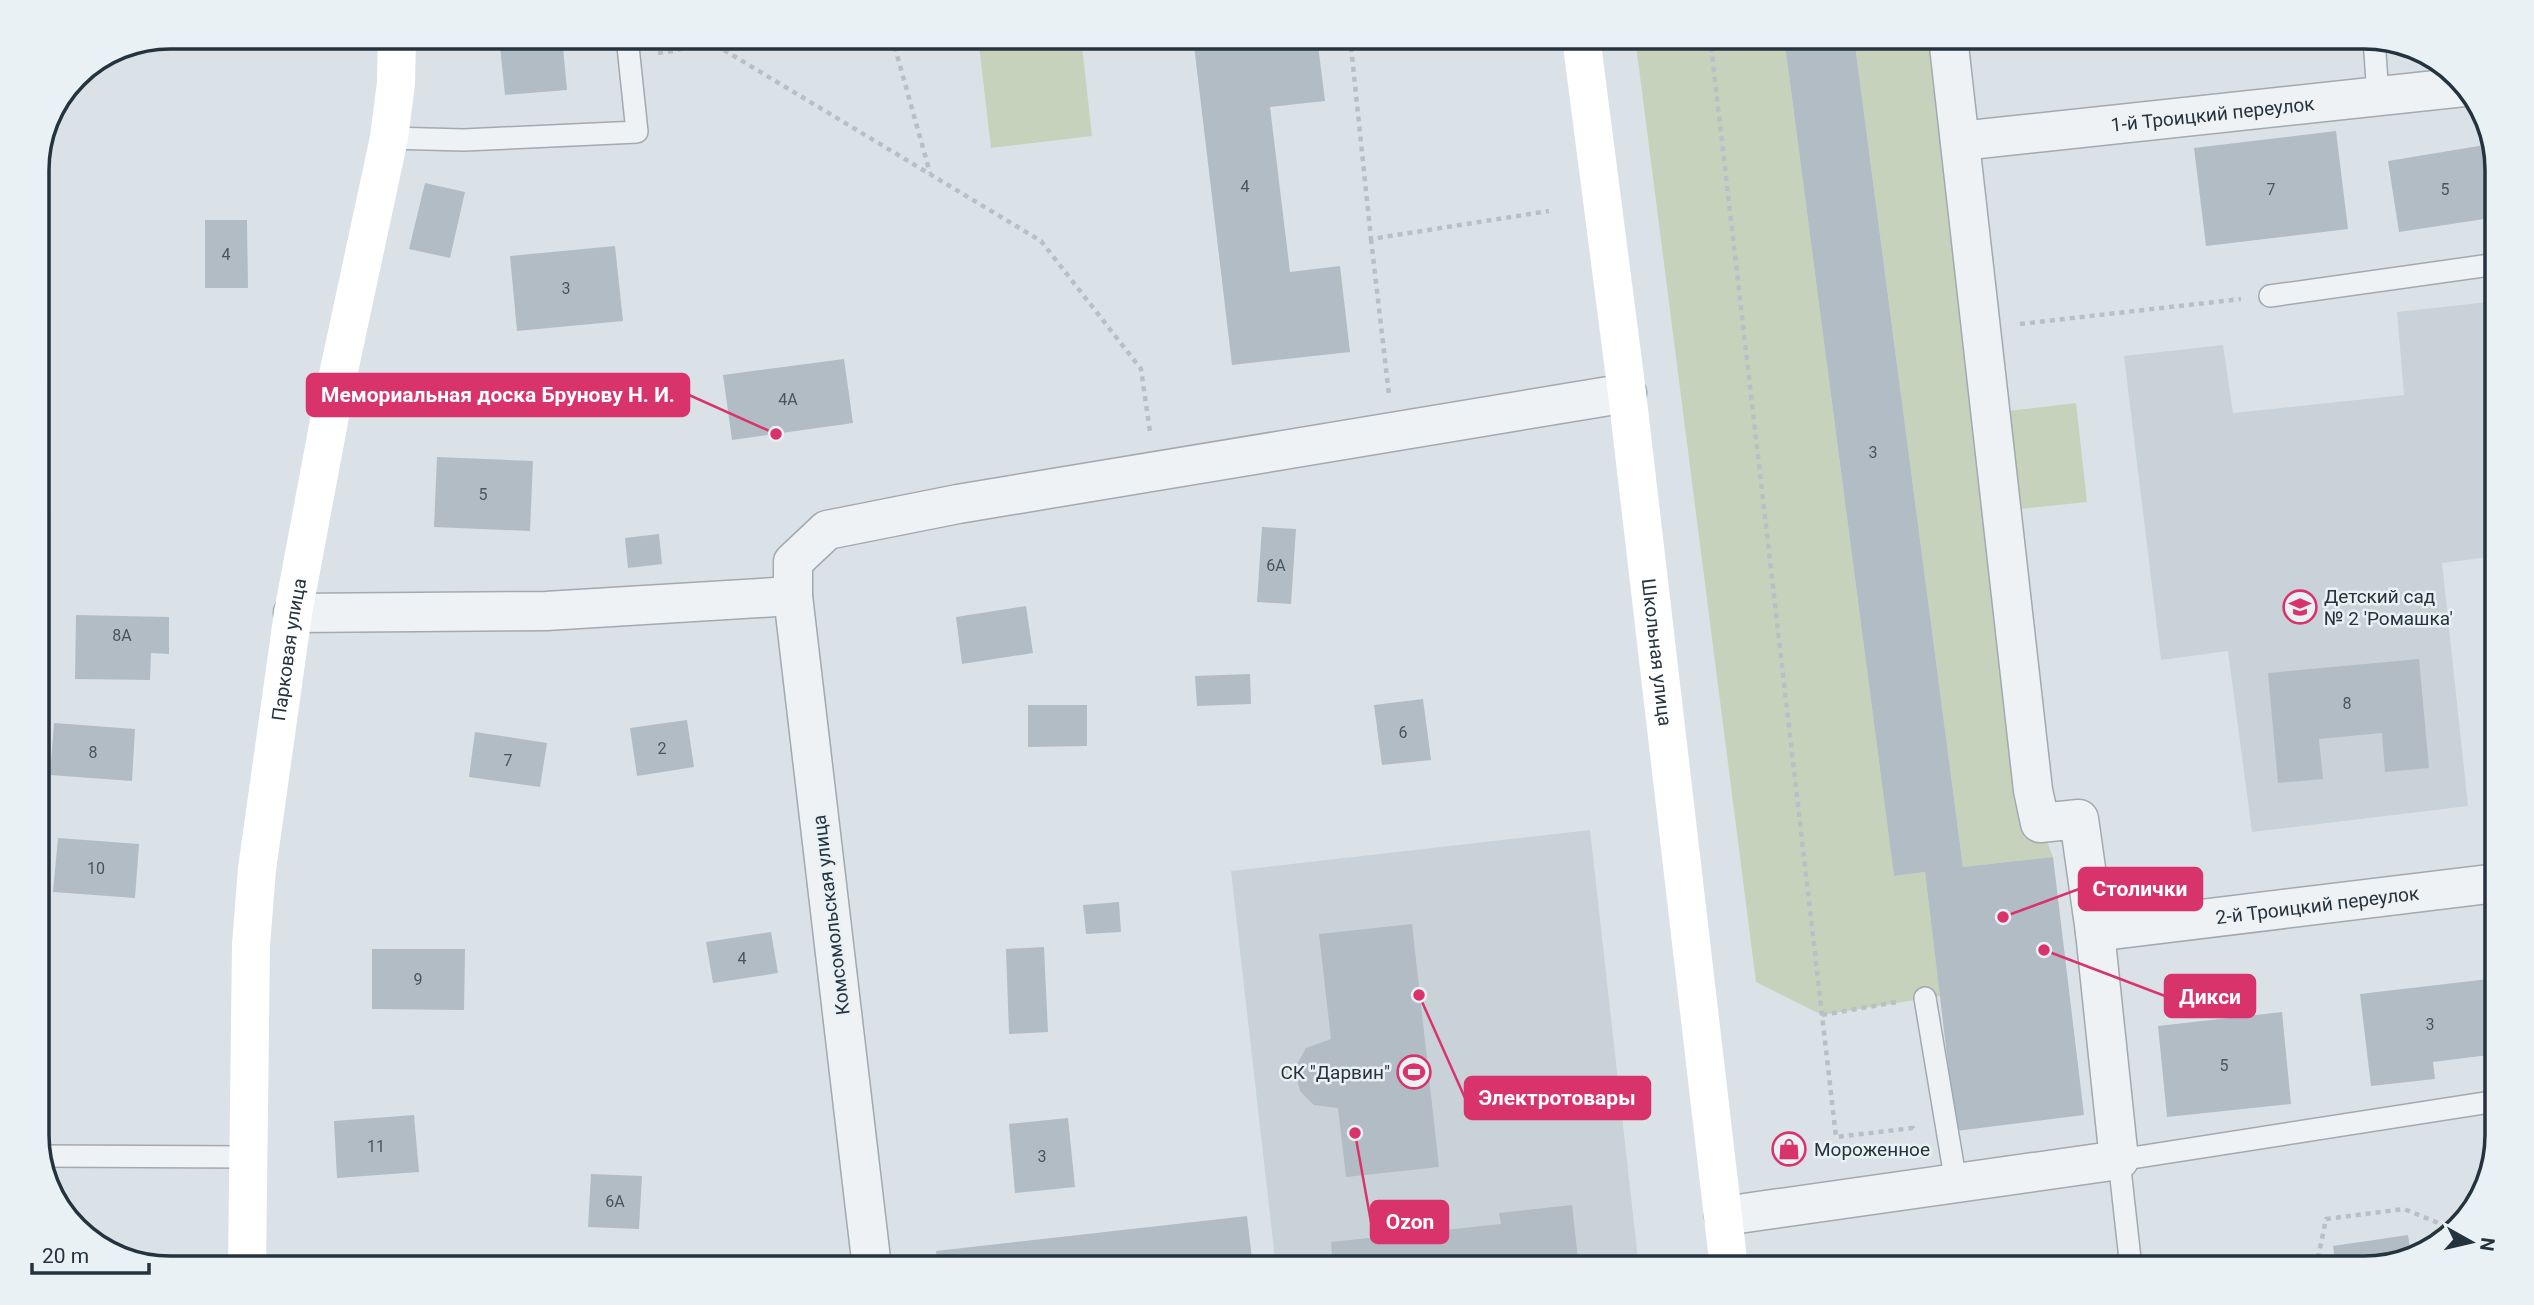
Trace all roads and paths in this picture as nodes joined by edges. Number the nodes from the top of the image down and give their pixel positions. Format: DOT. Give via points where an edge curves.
graph roads {
  1 [pos="397,49"];
  2 [pos="628,49"];
  3 [pos="656,49"];
  4 [pos="681,49"];
  5 [pos="722,49"];
  6 [pos="895,49"];
  7 [pos="1351,49"];
  8 [pos="1583,49"];
  9 [pos="1711,49"];
  10 [pos="1949,49"];
  11 [pos="2375,50"];
  12 [pos="2453,88"];
  13 [pos="2378,96"];
  14 [pos="389,138"];
  15 [pos="1960,141"];
  16 [pos="930,174"];
  17 [pos="1549,211"];
  18 [pos="1371,239"];
  19 [pos="2485,266"];
  20 [pos="2270,296"];
  21 [pos="1981,329"];
  22 [pos="1627,393"];
  23 [pos="1394,432"];
  24 [pos="1155,471"];
  25 [pos="793,579"];
  26 [pos="293,613"];
  27 [pos="2485,884"];
  28 [pos="2095,932"];
  29 [pos="1925,998"];
  30 [pos="1822,1015"];
  31 [pos="2485,1103"];
  32 [pos="51,1156"];
  33 [pos="249,1157"];
  34 [pos="2119,1160"];
  35 [pos="1939,1185"];
  36 [pos="1724,1216"];
  37 [pos="2436,1222"];
  38 [pos="247,1256"];
  39 [pos="872,1256"];
  40 [pos="1728,1256"];
  41 [pos="2130,1256"];
  42 [pos="2318,1256"];
  1 -- 14 [label="street, Парковая улица"];
  2 -- 14 [label="lane" via="637,132 464,140"];
  3 -- 4 [label="path"];
  5 -- 16 [label="path"];
  6 -- 16 [label="path"];
  7 -- 18 [label="path"];
  8 -- 22 [label="street, Школьная улица"];
  9 -- 30 [label="path"];
  10 -- 15 [label="street"];
  11 -- 13 [label="lane"];
  12 -- 13 [label="street, 1-й Троицкий переулок"];
  13 -- 15 [label="street, 1-й Троицкий переулок"];
  14 -- 26 [label="street, Парковая улица"];
  15 -- 21 [label="street"];
  16 -- 24 [label="path" via="1041,241 1141,369"];
  17 -- 18 [label="path"];
  18 -- 23 [label="path"];
  19 -- 20 [label="lane"];
  20 -- 21 [label="path"];
  21 -- 28 [label="street" via="2033,790 2040,823 2079,819"];
  22 -- 23 [label="street"];
  22 -- 36 [label="street, Школьная улица"];
  23 -- 24 [label="street"];
  24 -- 25 [label="street" via="827,530"];
  25 -- 26 [label="street" via="546,611"];
  25 -- 39 [label="street, Комсомольская улица"];
  26 -- 33 [label="street, Парковая улица" via="256,882"];
  27 -- 28 [label="street, 2-й Троицкий переулок"];
  28 -- 34 [label="street"];
  29 -- 30 [label="path"];
  29 -- 35 [label="lane"];
  30 -- 35 [label="path" via="1836,1137 1913,1128"];
  31 -- 34 [label="lane"];
  32 -- 33 [label="lane"];
  33 -- 38 [label="street, Парковая улица"];
  34 -- 35 [label="street"];
  34 -- 41 [label="lane"];
  35 -- 36 [label="street"];
  36 -- 40 [label="street, Школьная улица"];
  37 -- 42 [label="path" via="2404,1209 2326,1219"];
}
